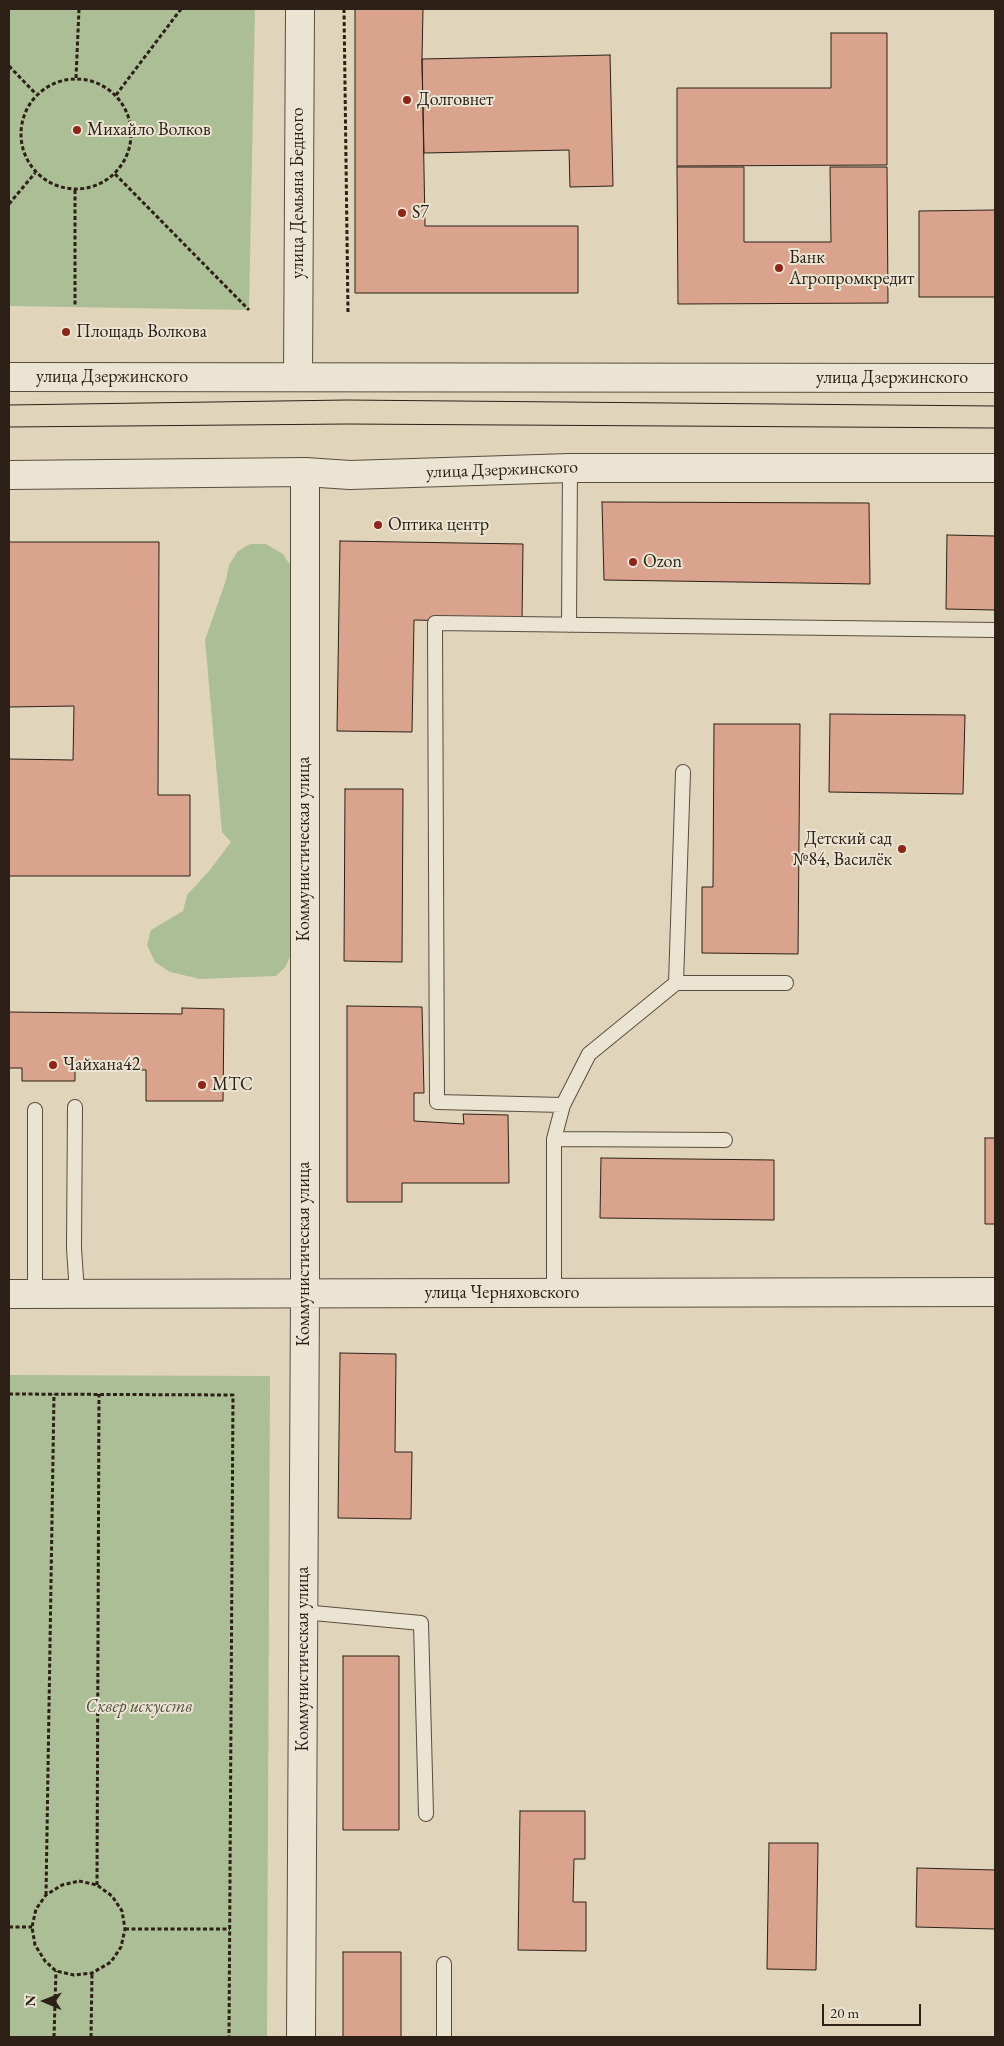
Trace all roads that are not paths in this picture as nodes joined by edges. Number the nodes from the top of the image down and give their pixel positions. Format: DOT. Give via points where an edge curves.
graph roads {
  1 [pos="300,9"];
  2 [pos="9,377"];
  3 [pos="298,377"];
  4 [pos="995,378"];
  5 [pos="570,468"];
  6 [pos="995,468"];
  7 [pos="305,472"];
  8 [pos="9,474"];
  9 [pos="568,624"];
  10 [pos="995,630"];
  11 [pos="684,772"];
  12 [pos="676,983"];
  13 [pos="786,983"];
  14 [pos="563,1105"];
  15 [pos="75,1107"];
  16 [pos="35,1110"];
  17 [pos="554,1139"];
  18 [pos="725,1140"];
  19 [pos="995,1292"];
  20 [pos="77,1293"];
  21 [pos="554,1293"];
  22 [pos="9,1294"];
  23 [pos="35,1294"];
  24 [pos="305,1294"];
  25 [pos="303,1612"];
  26 [pos="426,1814"];
  27 [pos="444,1964"];
  28 [pos="301,2037"];
  29 [pos="444,2037"];
  1 -- 3 [label="street, улица Демьяна Бедного"];
  2 -- 3 [label="street, улица Дзержинского"];
  3 -- 4 [label="street, улица Дзержинского"];
  5 -- 6 [label="street, улица Дзержинского"];
  5 -- 7 [label="street, улица Дзержинского" via="350,474"];
  5 -- 9 [label="lane"];
  7 -- 8 [label="street, улица Дзержинского"];
  7 -- 24 [label="street, Коммунистическая улица"];
  9 -- 10 [label="lane"];
  9 -- 14 [label="lane" via="435,623 437,1102"];
  11 -- 12 [label="lane"];
  12 -- 13 [label="lane"];
  12 -- 14 [label="lane" via="589,1054"];
  14 -- 17 [label="lane"];
  15 -- 20 [label="lane" via="74,1248"];
  16 -- 23 [label="lane"];
  17 -- 18 [label="lane"];
  17 -- 21 [label="lane"];
  19 -- 21 [label="street, улица Черняховского"];
  20 -- 23 [label="street, улица Черняховского"];
  20 -- 24 [label="street, улица Черняховского"];
  21 -- 24 [label="street, улица Черняховского"];
  22 -- 23 [label="street, улица Черняховского"];
  24 -- 25 [label="street, Коммунистическая улица"];
  25 -- 26 [label="lane" via="421,1623"];
  25 -- 28 [label="street, Коммунистическая улица"];
  27 -- 29 [label="lane"];
}
